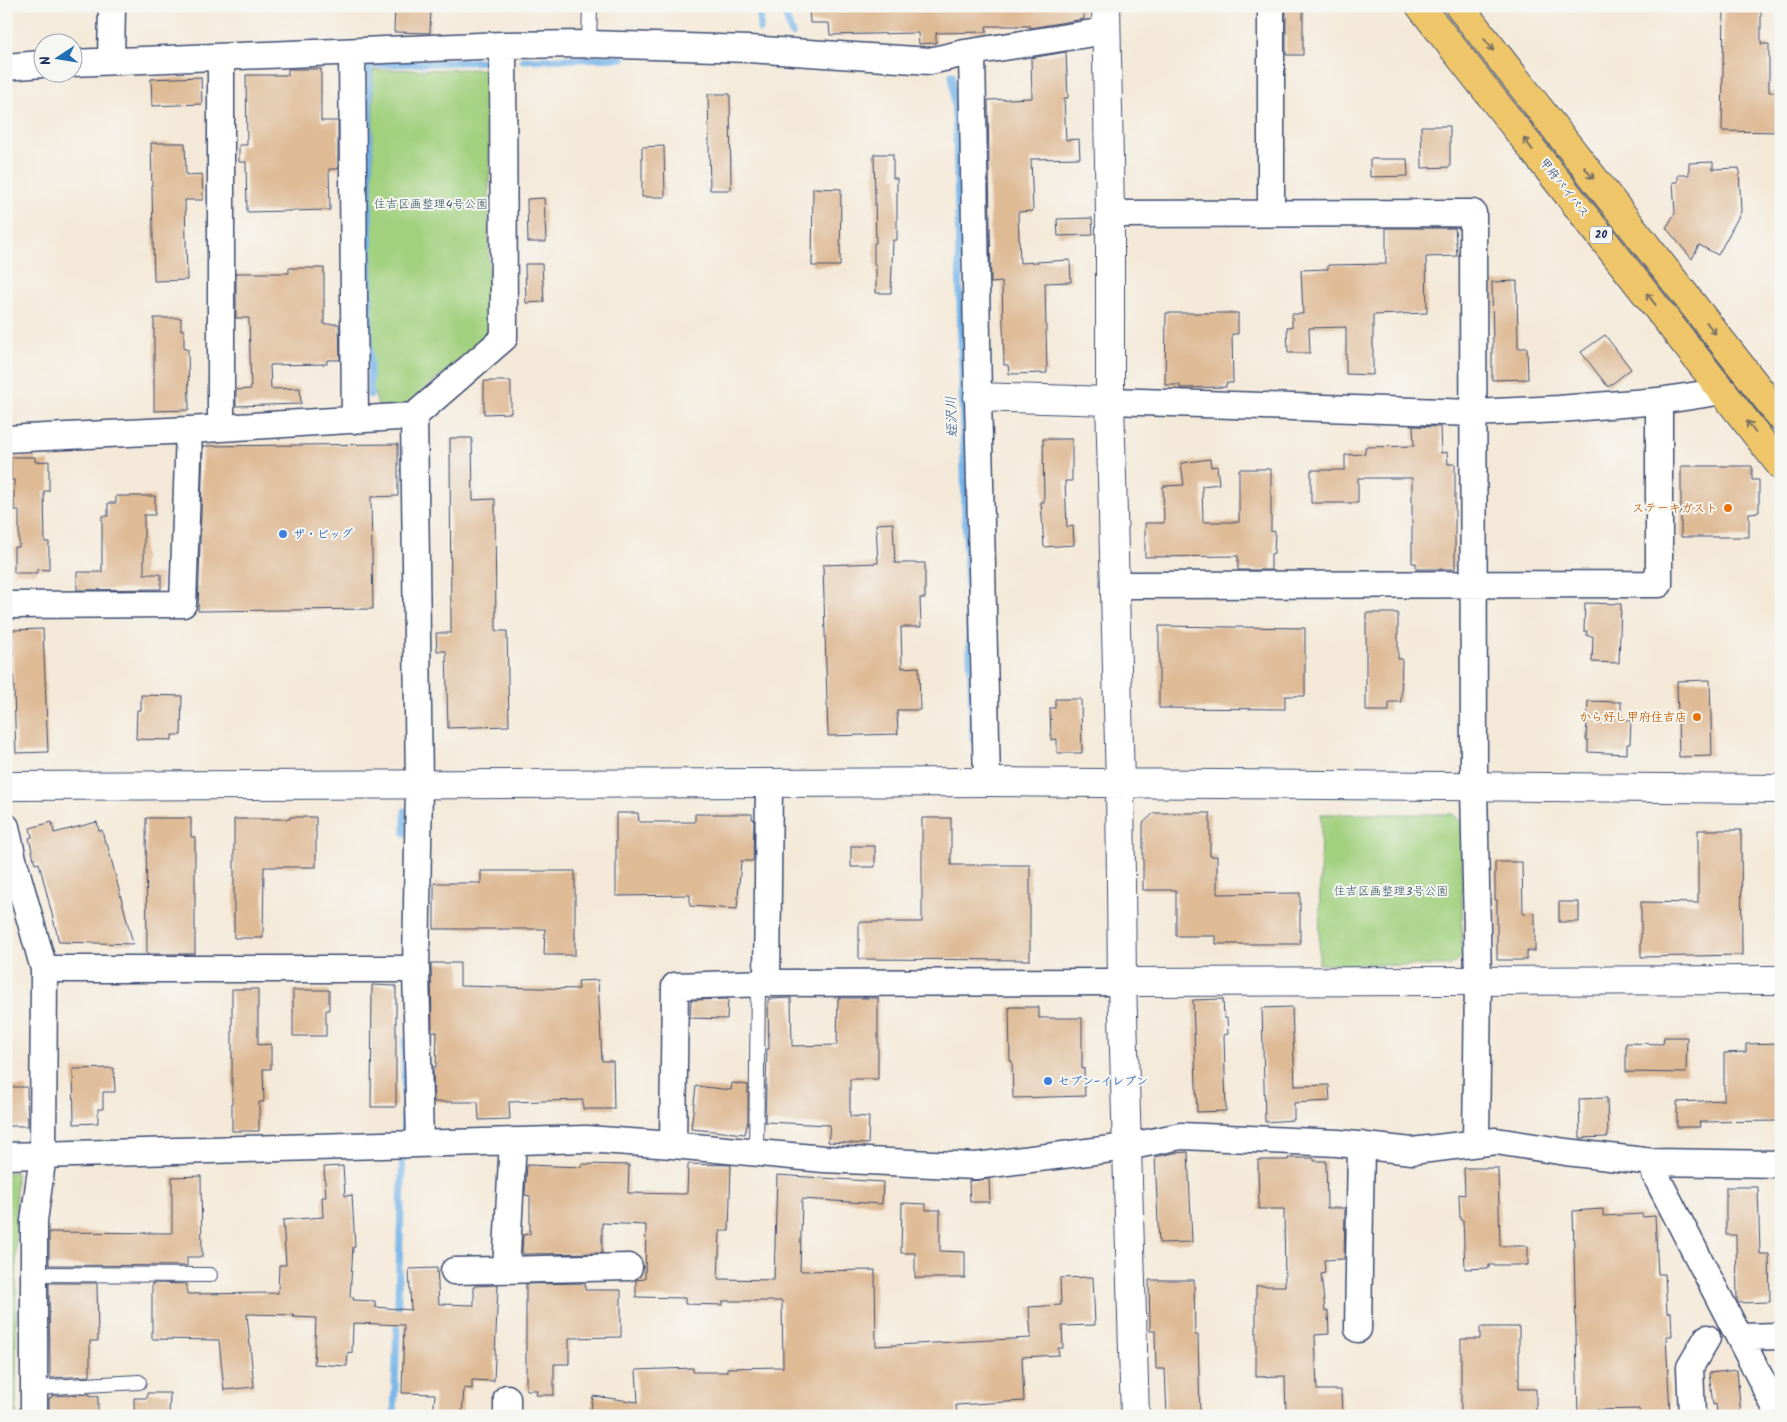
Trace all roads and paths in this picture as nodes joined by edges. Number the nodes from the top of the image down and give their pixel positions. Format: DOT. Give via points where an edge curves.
graph roads {
  1 [pos="112,6"];
  2 [pos="590,6"];
  3 [pos="1271,6"];
  4 [pos="1420,6"];
  5 [pos="1459,6"];
  6 [pos="1106,18"];
  7 [pos="589,44"];
  8 [pos="503,45"];
  9 [pos="352,52"];
  10 [pos="972,52"];
  11 [pos="221,57"];
  12 [pos="112,60"];
  13 [pos="82,62"];
  14 [pos="32,65"];
  15 [pos="6,66"];
  16 [pos="1272,212"];
  17 [pos="1110,214"];
  18 [pos="1724,391"];
  19 [pos="978,397"];
  20 [pos="1110,401"];
  21 [pos="1659,401"];
  22 [pos="1474,412"];
  23 [pos="414,416"];
  24 [pos="1781,418"];
  25 [pos="355,420"];
  26 [pos="221,428"];
  27 [pos="189,430"];
  28 [pos="6,439"];
  29 [pos="1781,466"];
  30 [pos="1114,585"];
  31 [pos="1474,586"];
  32 [pos="6,605"];
  33 [pos="987,782"];
  34 [pos="769,783"];
  35 [pos="1120,783"];
  36 [pos="419,784"];
  37 [pos="6,786"];
  38 [pos="1474,788"];
  39 [pos="1781,789"];
  40 [pos="6,827"];
  41 [pos="44,969"];
  42 [pos="416,969"];
  43 [pos="1781,980"];
  44 [pos="1478,981"];
  45 [pos="1122,982"];
  46 [pos="762,983"];
  47 [pos="513,1141"];
  48 [pos="1476,1143"];
  49 [pos="410,1144"];
  50 [pos="673,1145"];
  51 [pos="1361,1145"];
  52 [pos="1127,1147"];
  53 [pos="756,1153"];
  54 [pos="43,1155"];
  55 [pos="6,1156"];
  56 [pos="1653,1162"];
  57 [pos="1781,1164"];
  58 [pos="629,1267"];
  59 [pos="454,1270"];
  60 [pos="506,1270"];
  61 [pos="34,1274"];
  62 [pos="210,1276"];
  63 [pos="1358,1329"];
  64 [pos="1739,1336"];
  65 [pos="1781,1336"];
  66 [pos="1707,1338"];
  67 [pos="139,1382"];
  68 [pos="34,1388"];
  69 [pos="34,1416"];
  70 [pos="1135,1416"];
  71 [pos="1692,1416"];
  72 [pos="1780,1416"];
  1 -- 12 [label="street"];
  2 -- 7 [label="lane"];
  3 -- 16 [label="street"];
  18 -- 4 [label="highway, 甲府バイパス / 20, one-way"];
  5 -- 24 [label="highway, 20, one-way"];
  6 -- 10 [label="street"];
  6 -- 17 [label="street"];
  7 -- 8 [label="street"];
  7 -- 10 [label="street" via="749,49 930,61"];
  8 -- 9 [label="street"];
  8 -- 23 [label="street" via="504,338"];
  9 -- 11 [label="street"];
  9 -- 25 [label="street"];
  10 -- 19 [label="street"];
  11 -- 12 [label="street"];
  11 -- 26 [label="street"];
  12 -- 13 [label="street"];
  14 -- 15 [label="street"];
  16 -- 17 [label="street"];
  16 -- 22 [label="street" via="1473,213"];
  17 -- 20 [label="street"];
  18 -- 21 [label="street"];
  29 -- 18 [label="highway, 甲府バイパス / 20, one-way"];
  19 -- 20 [label="street"];
  19 -- 33 [label="street"];
  20 -- 22 [label="street"];
  20 -- 30 [label="street"];
  21 -- 22 [label="street"];
  21 -- 31 [label="street" via="1659,584"];
  22 -- 31 [label="street"];
  23 -- 25 [label="street"];
  23 -- 36 [label="street"];
  25 -- 26 [label="street"];
  26 -- 27 [label="street"];
  27 -- 28 [label="street"];
  27 -- 32 [label="street" via="183,604"];
  30 -- 31 [label="street"];
  30 -- 35 [label="street"];
  31 -- 38 [label="street"];
  33 -- 34 [label="street"];
  33 -- 35 [label="street"];
  34 -- 36 [label="street"];
  34 -- 46 [label="street"];
  35 -- 38 [label="street"];
  35 -- 45 [label="street"];
  36 -- 37 [label="street"];
  36 -- 42 [label="street"];
  38 -- 39 [label="street"];
  38 -- 44 [label="street"];
  40 -- 41 [label="street"];
  41 -- 42 [label="street"];
  41 -- 54 [label="street"];
  42 -- 49 [label="street"];
  43 -- 44 [label="street"];
  44 -- 45 [label="street"];
  44 -- 48 [label="street"];
  45 -- 46 [label="street"];
  45 -- 52 [label="street"];
  46 -- 50 [label="street" via="674,986"];
  46 -- 53 [label="lane"];
  47 -- 49 [label="street"];
  47 -- 50 [label="street" via="586,1139"];
  47 -- 60 [label="street"];
  48 -- 51 [label="street" via="1412,1151"];
  48 -- 56 [label="street" via="1496,1141"];
  49 -- 54 [label="street"];
  50 -- 53 [label="street"];
  51 -- 52 [label="street" via="1182,1136"];
  51 -- 63 [label="street"];
  52 -- 53 [label="street" via="976,1166"];
  52 -- 70 [label="street"];
  54 -- 55 [label="street"];
  54 -- 61 [label="street" via="34,1221"];
  56 -- 57 [label="street"];
  56 -- 64 [label="street" via="1656,1174"];
  58 -- 60 [label="street"];
  59 -- 60 [label="street"];
  61 -- 62 [label="lane"];
  61 -- 68 [label="street"];
  64 -- 65 [label="street"];
  64 -- 72 [label="street"];
  66 -- 71 [label="street" via="1690,1367"];
  67 -- 68 [label="lane"];
  68 -- 69 [label="street"];
}
